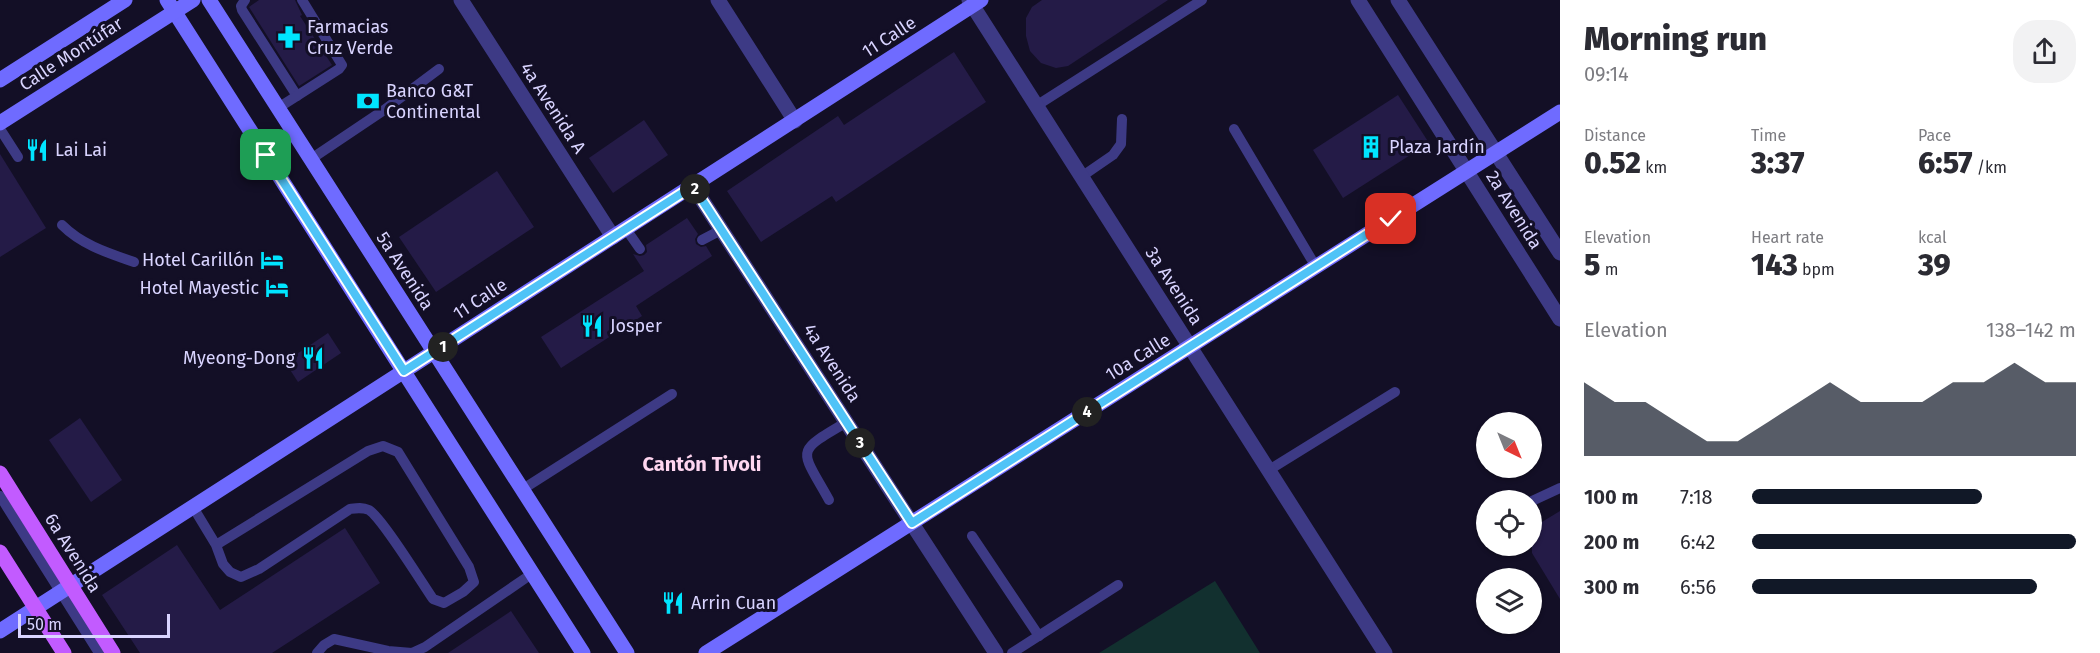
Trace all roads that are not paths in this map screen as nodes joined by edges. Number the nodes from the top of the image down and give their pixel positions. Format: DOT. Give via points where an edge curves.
graph roads {
  1 [pos="125,0"];
  2 [pos="193,0"];
  3 [pos="209,0"];
  4 [pos="245,0"];
  5 [pos="302,0"];
  6 [pos="461,0"];
  7 [pos="718,0"];
  8 [pos="1202,0"];
  9 [pos="1358,0"];
  10 [pos="1398,0"];
  11 [pos="974,2"];
  12 [pos="171,6"];
  13 [pos="439,69"];
  14 [pos="0,80"];
  15 [pos="297,96"];
  16 [pos="1036,106"];
  17 [pos="278,108"];
  18 [pos="1560,112"];
  19 [pos="1122,119"];
  20 [pos="795,121"];
  21 [pos="0,123"];
  22 [pos="0,129"];
  23 [pos="1234,129"];
  24 [pos="1497,152"];
  25 [pos="18,157"];
  26 [pos="311,159"];
  27 [pos="1467,171"];
  28 [pos="1081,177"];
  29 [pos="693,186"];
  30 [pos="62,225"];
  31 [pos="722,230"];
  32 [pos="619,233"];
  33 [pos="702,240"];
  34 [pos="640,249"];
  35 [pos="1560,253"];
  36 [pos="134,262"];
  37 [pos="1316,267"];
  38 [pos="1560,319"];
  39 [pos="1190,347"];
  40 [pos="434,352"];
  41 [pos="404,371"];
  42 [pos="1395,392"];
  43 [pos="672,394"];
  44 [pos="847,422"];
  45 [pos="1269,470"];
  46 [pos="0,473"];
  47 [pos="1560,488"];
  48 [pos="523,489"];
  49 [pos="0,496"];
  50 [pos="1542,496"];
  51 [pos="829,500"];
  52 [pos="193,507"];
  53 [pos="912,523"];
  54 [pos="972,536"];
  55 [pos="216,545"];
  56 [pos="0,552"];
  57 [pos="533,573"];
  58 [pos="1119,585"];
  59 [pos="65,589"];
  60 [pos="35,608"];
  61 [pos="0,631"];
  62 [pos="1039,636"];
  63 [pos="64,653"];
  64 [pos="99,653"];
  65 [pos="113,653"];
  66 [pos="317,653"];
  67 [pos="584,653"];
  68 [pos="627,653"];
  69 [pos="706,653"];
  70 [pos="996,653"];
  71 [pos="1012,653"];
  72 [pos="1385,653"];
  1 -- 14 [label="street, Calle Montúfar"];
  2 -- 12 [label="street, Calle Montúfar"];
  3 -- 17 [label="street, 5a Avenida"];
  4 -- 15 [label="lane" via="242,10"];
  5 -- 15 [label="lane" via="342,65"];
  6 -- 32 [label="street, 4a Avenida A"];
  7 -- 20 [label="street"];
  8 -- 16 [label="lane"];
  9 -- 27 [label="street, 2a Avenida"];
  10 -- 24 [label="street, 2a Avenida"];
  11 -- 16 [label="street, 3a Avenida"];
  11 -- 20 [label="street, 11 Calle"];
  12 -- 21 [label="street, Calle Montúfar"];
  12 -- 41 [label="street"];
  13 -- 26 [label="lane"];
  15 -- 17 [label="lane"];
  16 -- 28 [label="street, 3a Avenida"];
  17 -- 26 [label="street, 5a Avenida"];
  18 -- 24 [label="street, 10a Calle"];
  19 -- 28 [label="lane" via="1121,144 1113,155"];
  20 -- 29 [label="street, 11 Calle"];
  22 -- 25 [label="lane"];
  23 -- 37 [label="lane"];
  24 -- 27 [label="street, 10a Calle"];
  24 -- 35 [label="street, 2a Avenida"];
  26 -- 40 [label="street, 5a Avenida"];
  27 -- 37 [label="street, 10a Calle"];
  27 -- 38 [label="street, 2a Avenida"];
  28 -- 39 [label="street, 3a Avenida"];
  29 -- 31 [label="street, 4a Avenida"];
  29 -- 32 [label="street, 11 Calle"];
  30 -- 36 [label="lane" via="84,242"];
  31 -- 33 [label="lane"];
  31 -- 44 [label="street, 4a Avenida"];
  32 -- 34 [label="lane"];
  32 -- 40 [label="street, 11 Calle"];
  37 -- 39 [label="street, 10a Calle"];
  39 -- 45 [label="street, 3a Avenida"];
  39 -- 53 [label="street, 10a Calle"];
  40 -- 41 [label="street, 11 Calle"];
  40 -- 48 [label="street, 5a Avenida"];
  41 -- 52 [label="street, 11 Calle"];
  41 -- 57 [label="street"];
  42 -- 45 [label="lane"];
  43 -- 48 [label="lane"];
  44 -- 51 [label="lane" via="807,449 806,458"];
  44 -- 53 [label="street, 4a Avenida"];
  45 -- 72 [label="street, 3a Avenida"];
  46 -- 59 [label="main road, 6a Avenida"];
  47 -- 50 [label="lane"];
  48 -- 68 [label="street, 5a Avenida"];
  49 -- 59 [label="lane"];
  52 -- 55 [label="lane"];
  52 -- 59 [label="street, 11 Calle"];
  53 -- 69 [label="street, 10a Calle"];
  53 -- 70 [label="street, 4a Avenida"];
  54 -- 62 [label="lane"];
  55 -- 55 [label="lane" via="223,564 241,577 350,509 360,507 371,511 433,599 444,603 474,582 469,567 398,452 383,446"];
  56 -- 60 [label="main road"];
  57 -- 66 [label="lane" via="412,653 334,639"];
  57 -- 67 [label="street"];
  58 -- 62 [label="lane"];
  59 -- 60 [label="street, 11 Calle"];
  59 -- 64 [label="lane"];
  59 -- 65 [label="main road, 6a Avenida"];
  60 -- 61 [label="street, 11 Calle"];
  60 -- 63 [label="main road"];
  62 -- 71 [label="lane"];
}
